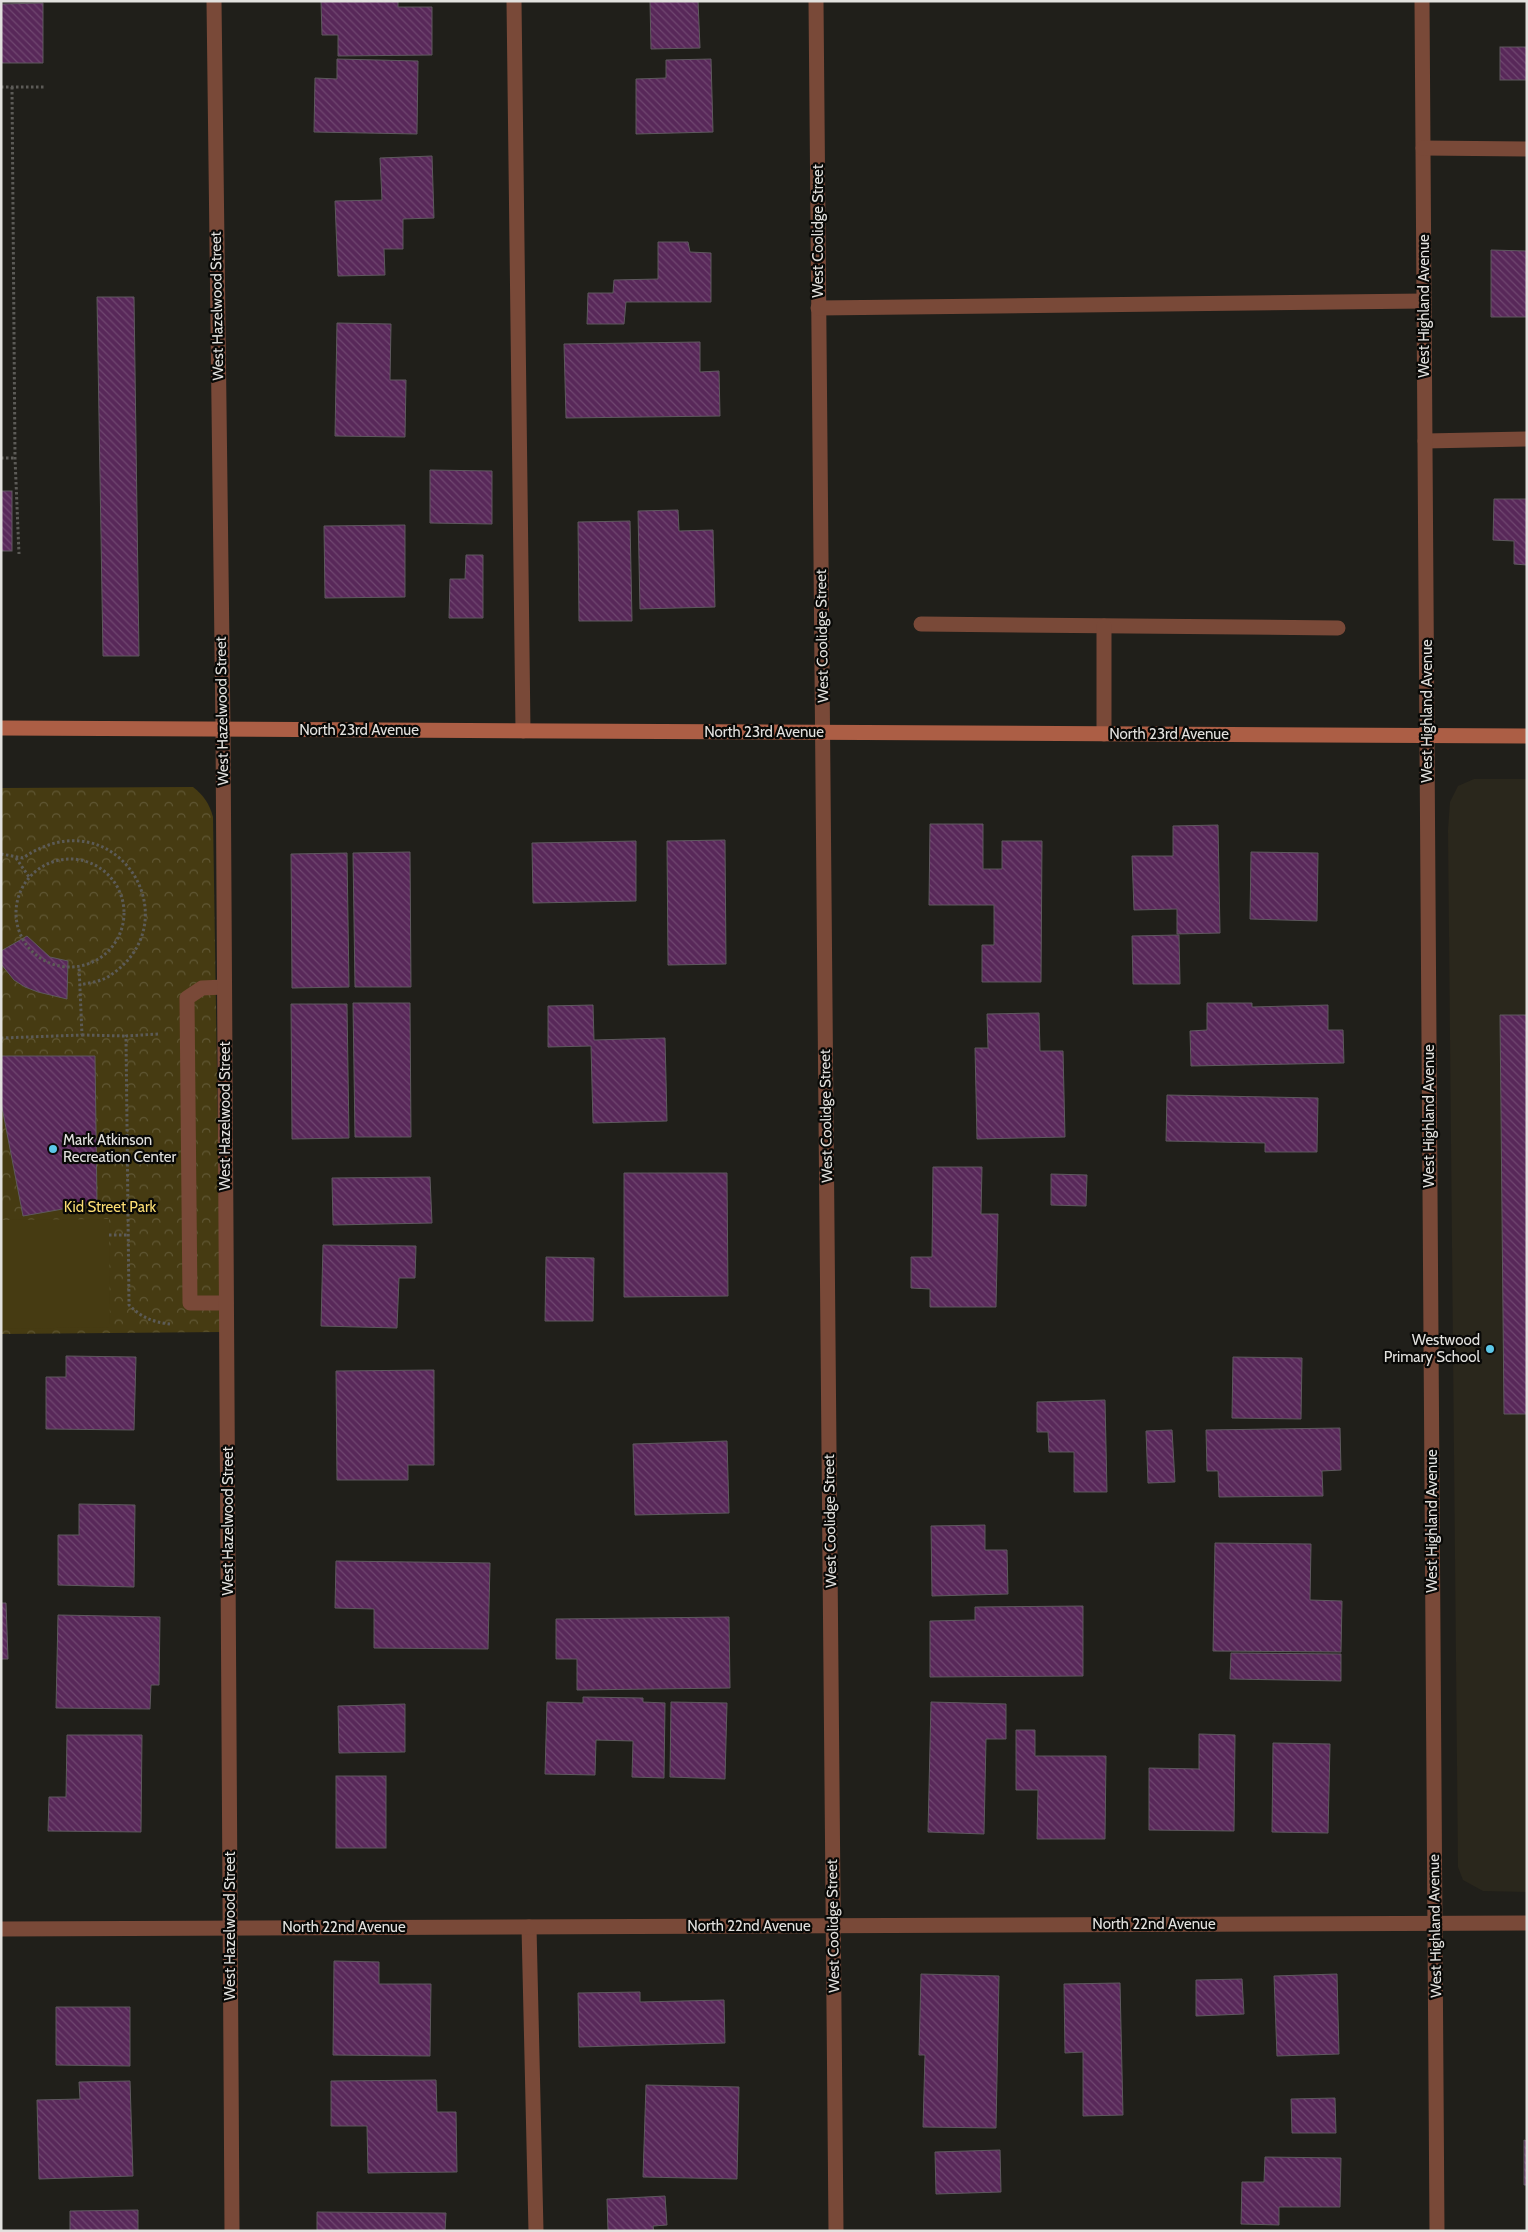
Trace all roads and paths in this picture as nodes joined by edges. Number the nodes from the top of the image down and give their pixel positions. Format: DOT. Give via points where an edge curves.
graph roads {
  1 [pos="214,1"];
  2 [pos="514,1"];
  3 [pos="816,1"];
  4 [pos="1422,1"];
  5 [pos="1,87"];
  6 [pos="12,87"];
  7 [pos="46,87"];
  8 [pos="1423,148"];
  9 [pos="1527,149"];
  10 [pos="1424,301"];
  11 [pos="818,308"];
  12 [pos="1527,439"];
  13 [pos="1424,440"];
  14 [pos="1,458"];
  15 [pos="15,458"];
  16 [pos="19,554"];
  17 [pos="921,624"];
  18 [pos="1104,626"];
  19 [pos="1338,628"];
  20 [pos="1,728"];
  21 [pos="223,730"];
  22 [pos="523,731"];
  23 [pos="823,732"];
  24 [pos="1104,734"];
  25 [pos="1426,736"];
  26 [pos="1527,736"];
  27 [pos="1,854"];
  28 [pos="16,857"];
  29 [pos="29,877"];
  30 [pos="79,966"];
  31 [pos="80,986"];
  32 [pos="224,987"];
  33 [pos="163,1034"];
  34 [pos="82,1035"];
  35 [pos="126,1036"];
  36 [pos="1,1038"];
  37 [pos="109,1235"];
  38 [pos="129,1235"];
  39 [pos="226,1303"];
  40 [pos="178,1324"];
  41 [pos="1434,1923"];
  42 [pos="1527,1923"];
  43 [pos="834,1926"];
  44 [pos="529,1927"];
  45 [pos="1,1928"];
  46 [pos="230,1928"];
  47 [pos="232,2231"];
  48 [pos="536,2231"];
  49 [pos="836,2231"];
  50 [pos="1437,2231"];
  1 -- 21 [label="street, West Hazelwood Street"];
  2 -- 22 [label="street"];
  3 -- 11 [label="street, West Coolidge Street"];
  4 -- 8 [label="street, West Highland Avenue"];
  5 -- 6 [label="path"];
  6 -- 7 [label="path"];
  6 -- 15 [label="path"];
  8 -- 9 [label="street"];
  8 -- 10 [label="street, West Highland Avenue"];
  10 -- 11 [label="street"];
  10 -- 13 [label="street, West Highland Avenue"];
  11 -- 23 [label="street, West Coolidge Street"];
  12 -- 13 [label="street"];
  13 -- 25 [label="street, West Highland Avenue"];
  14 -- 15 [label="path"];
  15 -- 16 [label="path"];
  17 -- 18 [label="street"];
  18 -- 19 [label="street"];
  18 -- 24 [label="street"];
  20 -- 21 [label="street, North 23rd Avenue"];
  21 -- 22 [label="street, North 23rd Avenue"];
  21 -- 32 [label="street, West Hazelwood Street"];
  22 -- 23 [label="street, North 23rd Avenue"];
  23 -- 24 [label="street, North 23rd Avenue"];
  23 -- 43 [label="street, West Coolidge Street"];
  24 -- 25 [label="street, North 23rd Avenue"];
  25 -- 26 [label="street, North 23rd Avenue"];
  25 -- 41 [label="street, West Highland Avenue"];
  27 -- 28 [label="path"];
  28 -- 29 [label="path"];
  28 -- 31 [label="path" via="23,858 56,841 79,840 101,845 121,858 136,876 144,897 145,912 139,944 124,964 104,979"];
  29 -- 30 [label="path" via="16,902 21,938 33,953 49,963 68,968"];
  29 -- 30 [label="path" via="35,869 52,860 69,857 86,860 114,880 122,895 122,930 102,957"];
  30 -- 31 [label="path"];
  31 -- 34 [label="path"];
  32 -- 39 [label="street, West Hazelwood Street"];
  32 -- 39 [label="street" via="202,988 187,998 190,1303"];
  33 -- 35 [label="path"];
  34 -- 35 [label="path"];
  34 -- 36 [label="path"];
  35 -- 38 [label="path"];
  37 -- 38 [label="path"];
  38 -- 40 [label="path" via="129,1305 155,1323"];
  39 -- 46 [label="street, West Hazelwood Street"];
  41 -- 42 [label="street, North 22nd Avenue"];
  41 -- 43 [label="street, North 22nd Avenue"];
  41 -- 50 [label="street, West Highland Avenue"];
  43 -- 44 [label="street, North 22nd Avenue"];
  43 -- 49 [label="street, West Coolidge Street"];
  44 -- 46 [label="street, North 22nd Avenue"];
  44 -- 48 [label="street"];
  45 -- 46 [label="street, North 22nd Avenue"];
  46 -- 47 [label="street, West Hazelwood Street"];
}
